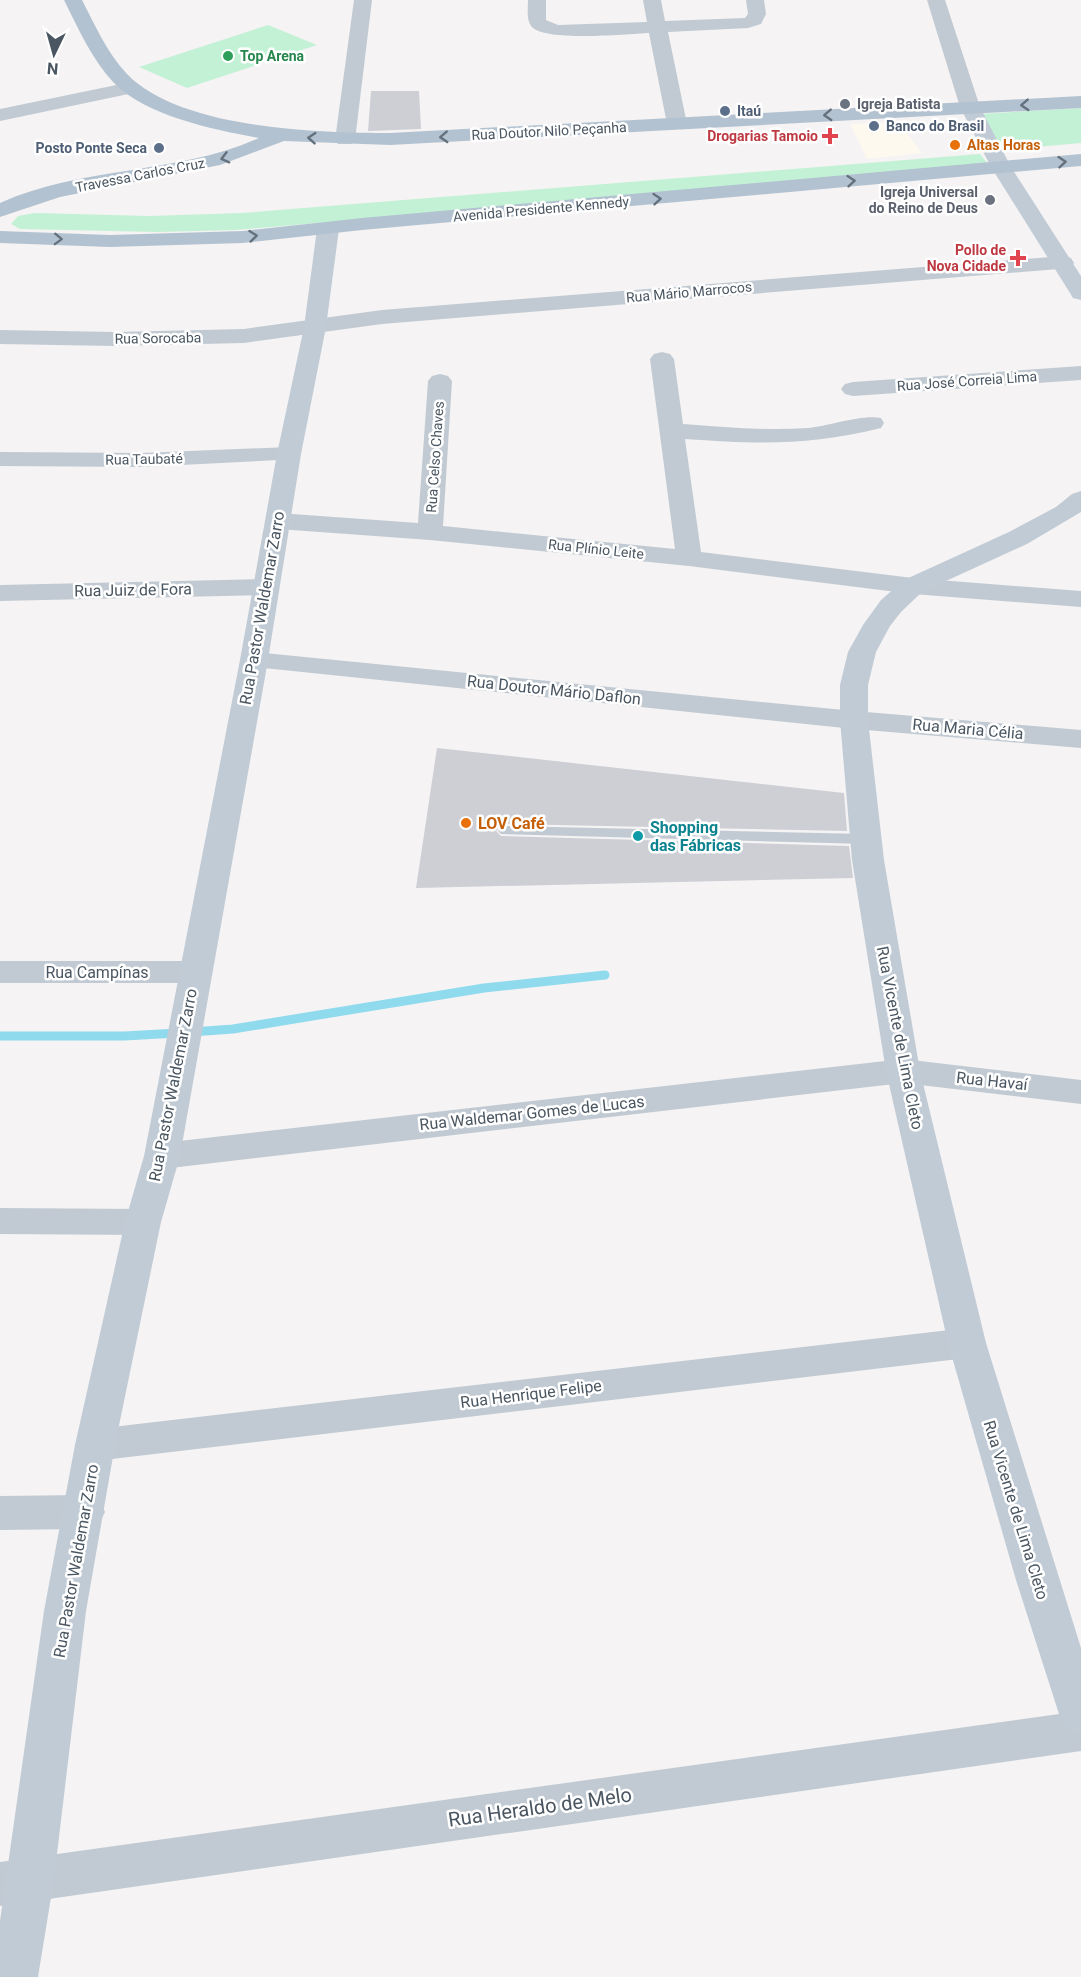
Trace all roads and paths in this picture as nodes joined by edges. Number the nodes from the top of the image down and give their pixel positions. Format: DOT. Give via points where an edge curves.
graph roads {
  1 [pos="72,0"];
  2 [pos="363,0"];
  3 [pos="537,0"];
  4 [pos="652,0"];
  5 [pos="755,0"];
  6 [pos="936,0"];
  7 [pos="658,28"];
  8 [pos="131,88"];
  9 [pos="1081,102"];
  10 [pos="970,107"];
  11 [pos="0,115"];
  12 [pos="677,124"];
  13 [pos="279,136"];
  14 [pos="345,140"];
  15 [pos="1081,160"];
  16 [pos="1001,167"];
  17 [pos="0,211"];
  18 [pos="328,229"];
  19 [pos="0,237"];
  20 [pos="1063,262"];
  21 [pos="1081,293"];
  22 [pos="315,327"];
  23 [pos="0,337"];
  24 [pos="662,359"];
  25 [pos="1081,373"];
  26 [pos="440,381"];
  27 [pos="853,389"];
  28 [pos="872,423"];
  29 [pos="673,431"];
  30 [pos="288,454"];
  31 [pos="0,459"];
  32 [pos="1081,499"];
  33 [pos="278,521"];
  34 [pos="430,532"];
  35 [pos="689,558"];
  36 [pos="913,586"];
  37 [pos="266,587"];
  38 [pos="0,593"];
  39 [pos="1081,599"];
  40 [pos="254,660"];
  41 [pos="855,720"];
  42 [pos="1081,739"];
  43 [pos="506,831"];
  44 [pos="866,839"];
  45 [pos="0,972"];
  46 [pos="195,972"];
  47 [pos="903,1071"];
  48 [pos="1081,1092"];
  49 [pos="162,1156"];
  50 [pos="0,1221"];
  51 [pos="143,1222"];
  52 [pos="967,1343"];
  53 [pos="95,1445"];
  54 [pos="84,1512"];
  55 [pos="0,1513"];
  56 [pos="1081,1714"];
  57 [pos="1081,1731"];
  58 [pos="16,1882"];
  59 [pos="14,1977"];
  1 -- 8 [label="main road, Rua Doutor Nilo Peçanha" via="116,74"];
  2 -- 14 [label="street"];
  3 -- 7 [label="street" via="537,20 546,28"];
  4 -- 7 [label="street"];
  5 -- 7 [label="street" via="757,14 748,23"];
  6 -- 10 [label="street"];
  7 -- 12 [label="street"];
  8 -- 11 [label="street"];
  8 -- 13 [label="main road, Rua Doutor Nilo Peçanha" via="200,119"];
  9 -- 10 [label="main road, Rua Doutor Nilo Peçanha, one-way"];
  10 -- 12 [label="main road, Rua Doutor Nilo Peçanha, one-way"];
  10 -- 16 [label="street"];
  12 -- 14 [label="main road, Rua Doutor Nilo Peçanha, one-way"];
  14 -- 13 [label="main road, Rua Doutor Nilo Peçanha, one-way"];
  13 -- 17 [label="main road, Travessa Carlos Cruz, one-way" via="233,156 67,189"];
  16 -- 15 [label="main road, Avenida Presidente Kennedy, one-way"];
  18 -- 16 [label="main road, Avenida Presidente Kennedy, one-way"];
  16 -- 20 [label="street"];
  19 -- 18 [label="main road, Avenida Presidente Kennedy, one-way" via="110,241 243,237"];
  18 -- 22 [label="street, Rua Pastor Waldemar Zarro"];
  20 -- 21 [label="street"];
  20 -- 22 [label="street, Rua Mário Marrocos" via="394,316"];
  22 -- 23 [label="street, Rua Sorocaba" via="200,338"];
  22 -- 30 [label="street, Rua Pastor Waldemar Zarro"];
  24 -- 29 [label="street"];
  25 -- 27 [label="street, Rua José Correia Lima"];
  26 -- 34 [label="street, Rua Celso Chaves"];
  28 -- 29 [label="street" via="807,435"];
  29 -- 35 [label="street"];
  30 -- 31 [label="street, Rua Taubaté" via="141,460"];
  30 -- 33 [label="street, Rua Pastor Waldemar Zarro"];
  32 -- 36 [label="street, Rua Vicente de Lima Cleto" via="1018,538"];
  33 -- 34 [label="street, Rua Plínio Leite"];
  33 -- 37 [label="street, Rua Pastor Waldemar Zarro"];
  34 -- 35 [label="street, Rua Plínio Leite"];
  35 -- 36 [label="street, Rua Plínio Leite"];
  36 -- 39 [label="street, Rua Plínio Leite"];
  36 -- 41 [label="street, Rua Vicente de Lima Cleto" via="891,606 862,652 854,685"];
  37 -- 38 [label="street, Rua Juiz de Fora"];
  37 -- 40 [label="street, Rua Pastor Waldemar Zarro"];
  40 -- 41 [label="street, Rua Doutor Mário Daflon"];
  40 -- 46 [label="street, Rua Pastor Waldemar Zarro"];
  41 -- 42 [label="street, Rua Maria Célia"];
  41 -- 44 [label="street, Rua Vicente de Lima Cleto"];
  43 -- 44 [label="lane"];
  44 -- 47 [label="street, Rua Vicente de Lima Cleto"];
  45 -- 46 [label="street, Rua Campínas"];
  46 -- 49 [label="street, Rua Pastor Waldemar Zarro"];
  47 -- 48 [label="street, Rua Havaí"];
  47 -- 49 [label="street, Rua Waldemar Gomes de Lucas"];
  47 -- 52 [label="street, Rua Vicente de Lima Cleto"];
  49 -- 51 [label="street, Rua Pastor Waldemar Zarro"];
  50 -- 51 [label="street"];
  51 -- 53 [label="street, Rua Pastor Waldemar Zarro"];
  52 -- 53 [label="street, Rua Henrique Felipe"];
  52 -- 56 [label="street, Rua Vicente de Lima Cleto" via="1036,1580"];
  53 -- 54 [label="street, Rua Pastor Waldemar Zarro"];
  54 -- 55 [label="street"];
  54 -- 58 [label="street, Rua Pastor Waldemar Zarro"];
  57 -- 58 [label="street, Rua Heraldo de Melo"];
  58 -- 59 [label="street, Rua Pastor Waldemar Zarro"];
}
